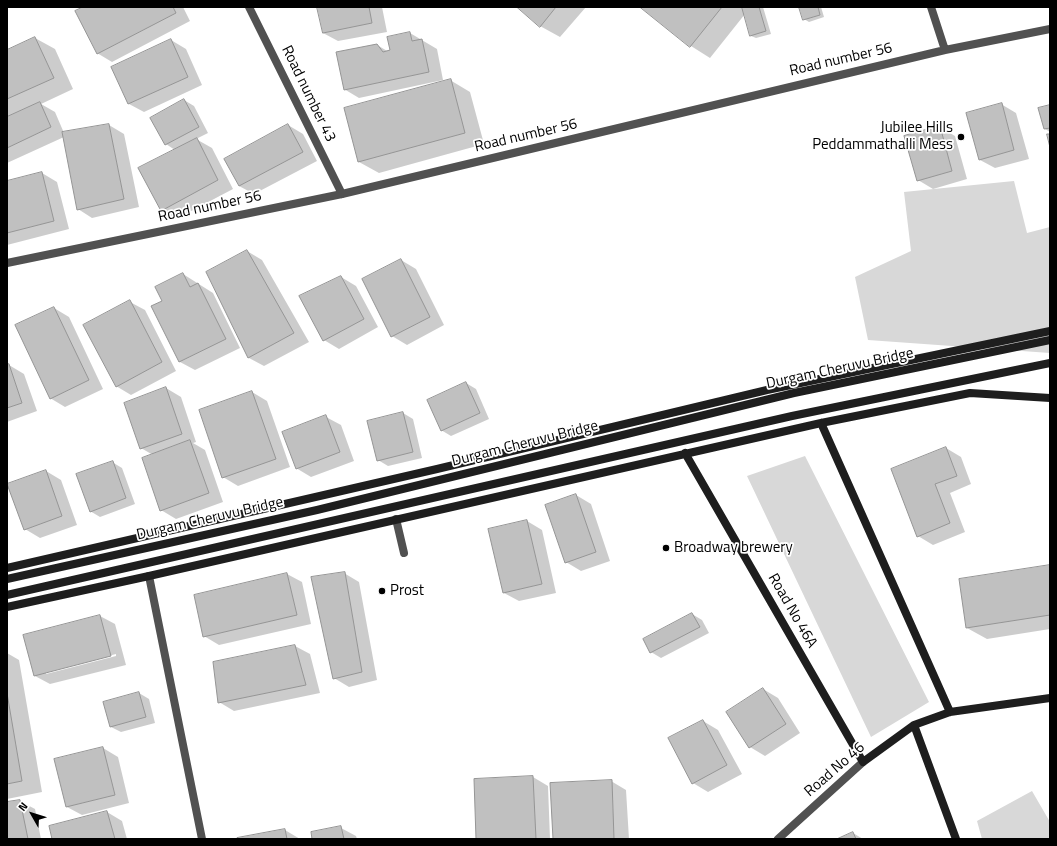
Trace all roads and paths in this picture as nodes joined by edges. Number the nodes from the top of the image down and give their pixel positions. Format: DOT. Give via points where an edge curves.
graph roads {
  1 [pos="249,7"];
  2 [pos="930,7"];
  3 [pos="1050,29"];
  4 [pos="945,50"];
  5 [pos="342,194"];
  6 [pos="7,263"];
  7 [pos="1050,331"];
  8 [pos="1050,340"];
  9 [pos="1050,363"];
  10 [pos="1050,398"];
  11 [pos="820,423"];
  12 [pos="685,453"];
  13 [pos="396,520"];
  14 [pos="404,553"];
  15 [pos="7,568"];
  16 [pos="149,576"];
  17 [pos="7,579"];
  18 [pos="7,595"];
  19 [pos="7,607"];
  20 [pos="1050,698"];
  21 [pos="950,712"];
  22 [pos="914,725"];
  23 [pos="863,762"];
  24 [pos="202,839"];
  25 [pos="778,839"];
  26 [pos="956,839"];
  1 -- 5 [label="street, Road number 43"];
  2 -- 4 [label="street"];
  3 -- 4 [label="street, Road number 56"];
  4 -- 5 [label="street, Road number 56"];
  5 -- 6 [label="street, Road number 56"];
  7 -- 15 [label="main road" via="767,390"];
  8 -- 17 [label="main road, Durgam Cheruvu Bridge" via="794,393 317,510"];
  9 -- 18 [label="main road, Durgam Cheruvu Bridge" via="785,418"];
  10 -- 11 [label="main road" via="970,393"];
  11 -- 12 [label="main road"];
  11 -- 21 [label="main road"];
  12 -- 13 [label="main road"];
  12 -- 23 [label="main road, Road No 46A"];
  13 -- 14 [label="street"];
  13 -- 16 [label="main road"];
  16 -- 19 [label="main road"];
  16 -- 24 [label="street"];
  20 -- 21 [label="main road, Road No 46"];
  21 -- 22 [label="main road, Road No 46"];
  22 -- 23 [label="main road, Road No 46"];
  22 -- 26 [label="main road"];
  23 -- 25 [label="street, Road No 46"];
}
